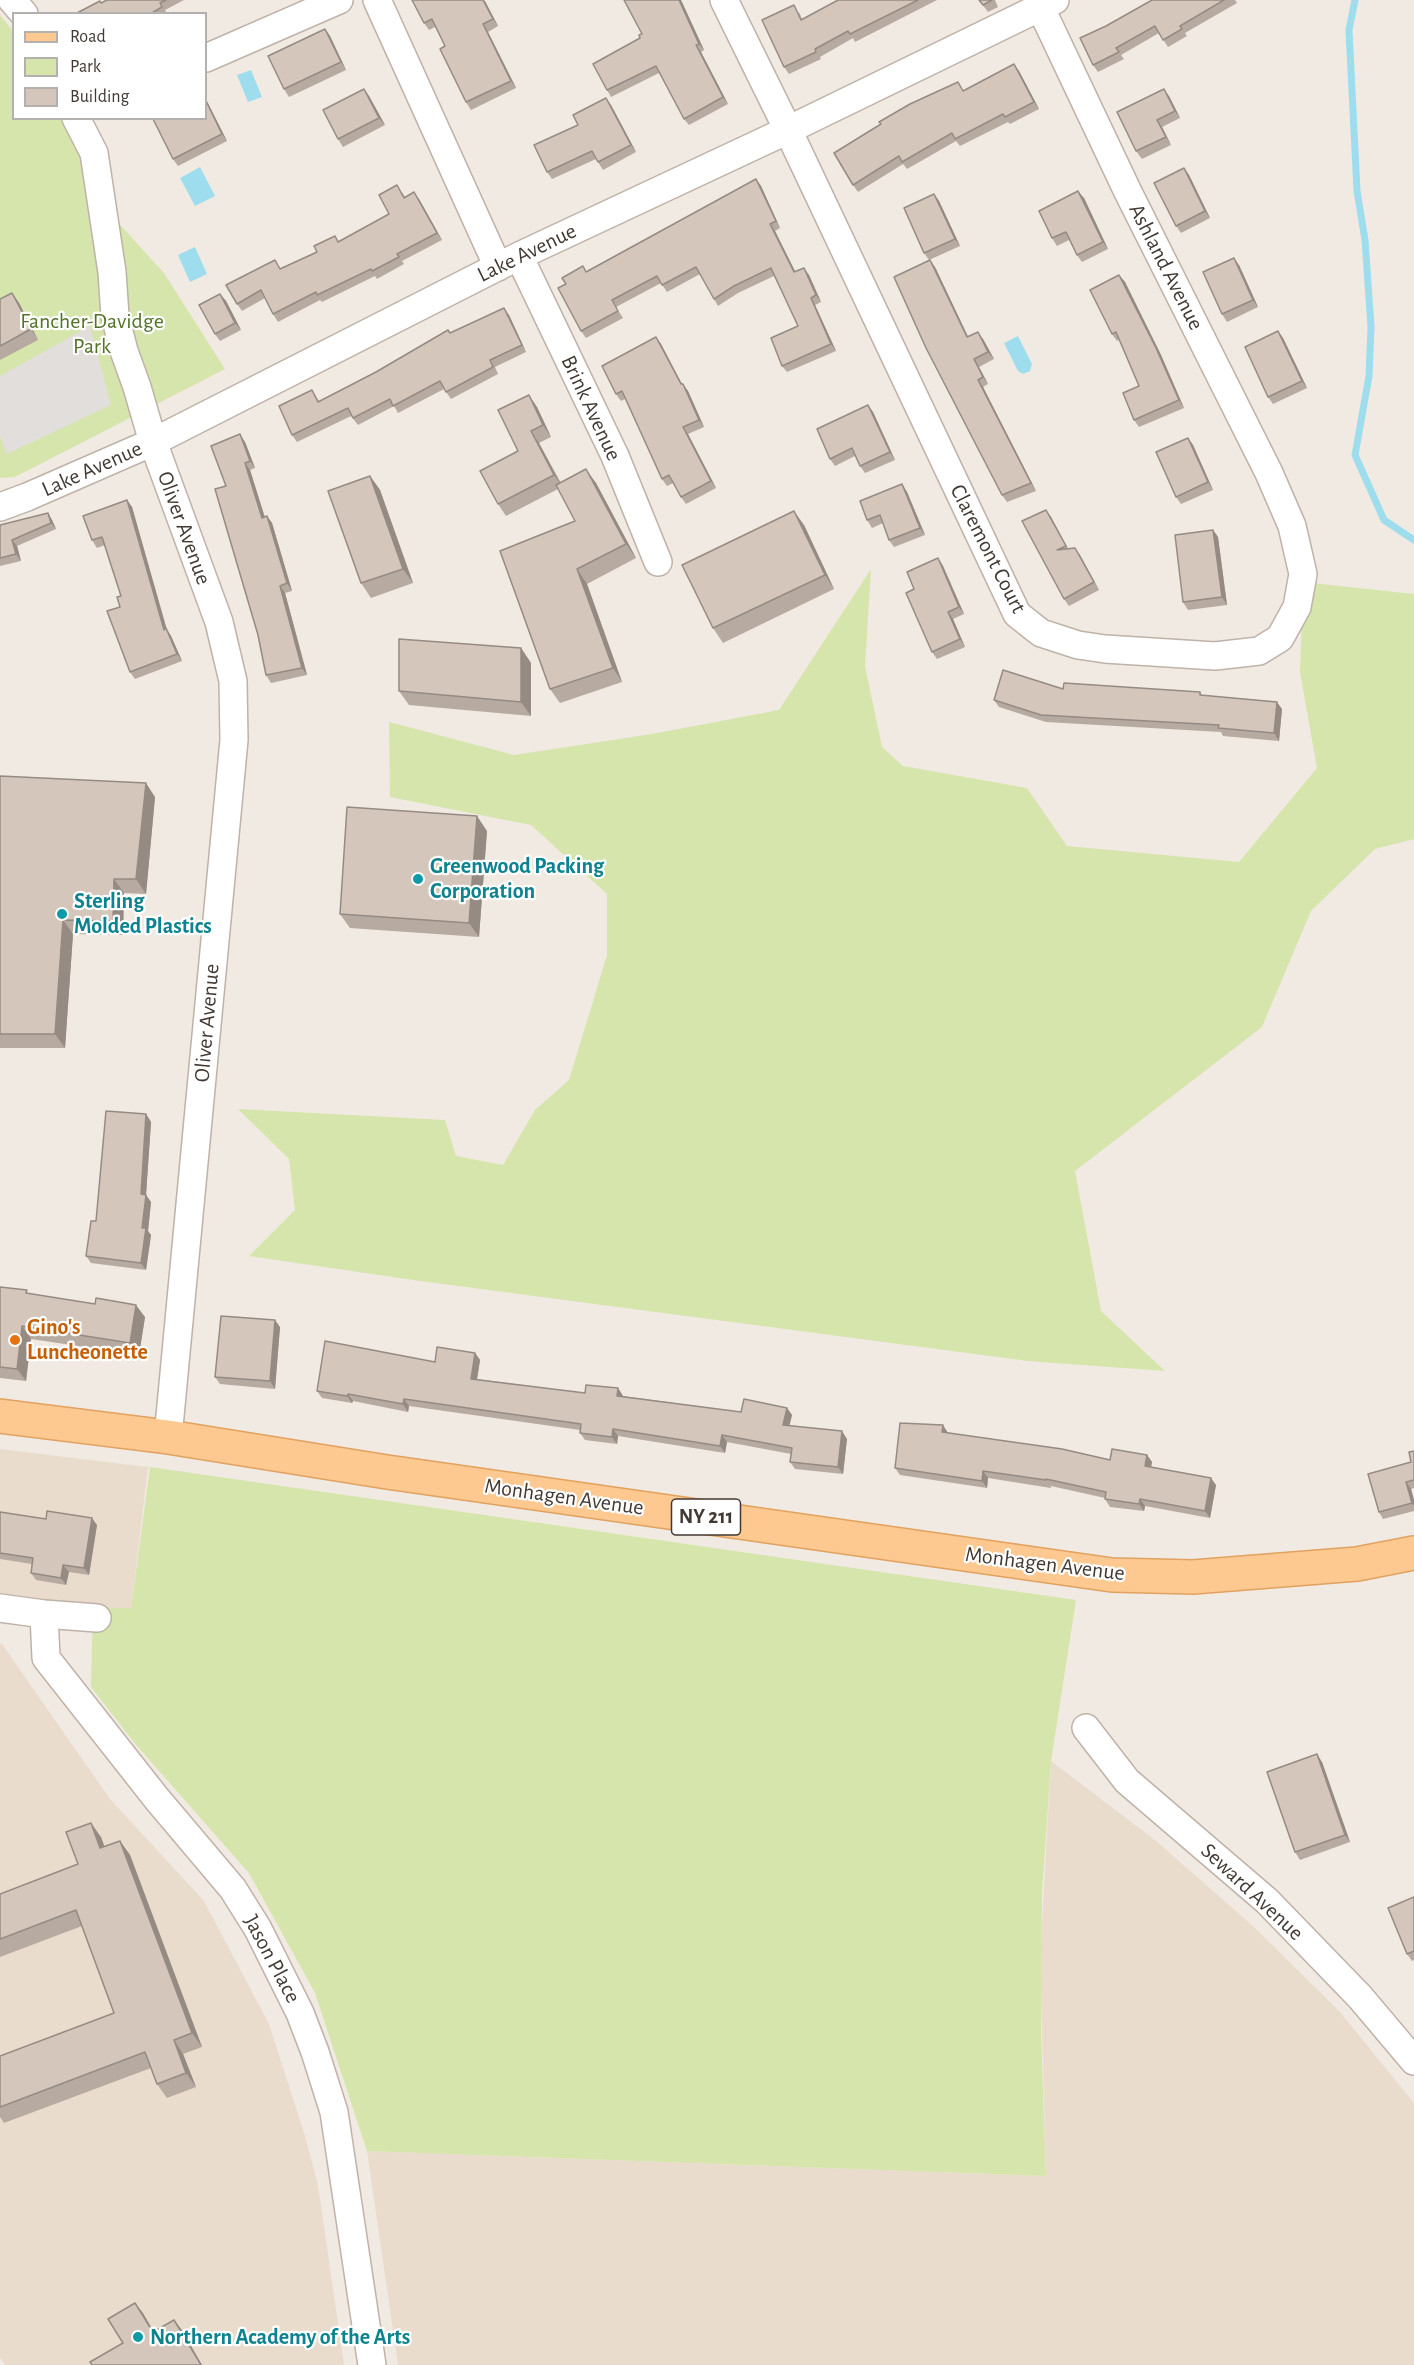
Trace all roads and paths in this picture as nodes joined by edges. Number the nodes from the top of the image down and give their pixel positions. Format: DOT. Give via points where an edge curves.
graph roads {
  1 [pos="12,0"];
  2 [pos="339,0"];
  3 [pos="377,0"];
  4 [pos="724,0"];
  5 [pos="1044,2"];
  6 [pos="22,12"];
  7 [pos="207,58"];
  8 [pos="78,120"];
  9 [pos="788,130"];
  10 [pos="508,261"];
  11 [pos="153,442"];
  12 [pos="0,507"];
  13 [pos="1292,526"];
  14 [pos="658,562"];
  15 [pos="0,1416"];
  16 [pos="168,1437"];
  17 [pos="1414,1553"];
  18 [pos="0,1608"];
  19 [pos="44,1614"];
  20 [pos="97,1618"];
  21 [pos="1086,1728"];
  22 [pos="1414,2061"];
  23 [pos="372,2365"];
  1 -- 6 [label="street"];
  2 -- 7 [label="street"];
  3 -- 10 [label="street, Brink Avenue"];
  4 -- 9 [label="street, Claremont Court"];
  5 -- 9 [label="street, Lake Avenue"];
  5 -- 13 [label="street, Ashland Avenue" via="1127,190"];
  8 -- 11 [label="street, Oliver Avenue" via="94,153 115,316"];
  9 -- 10 [label="street, Lake Avenue"];
  9 -- 13 [label="street, Claremont Court" via="1017,614 1041,633 1105,649 1215,656 1259,651 1280,638 1297,607 1303,574"];
  10 -- 11 [label="street, Lake Avenue"];
  10 -- 14 [label="street, Brink Avenue" via="615,456"];
  11 -- 12 [label="street, Lake Avenue"];
  11 -- 16 [label="street, Oliver Avenue" via="219,622 233,681 234,740"];
  15 -- 16 [label="main road, Monhagen Avenue / NY 211"];
  16 -- 17 [label="main road, Monhagen Avenue / NY 211" via="1112,1575 1193,1577 1358,1564"];
  18 -- 19 [label="street"];
  19 -- 20 [label="street"];
  19 -- 23 [label="street, Jason Place" via="46,1658 233,1889 300,2013 334,2112"];
  21 -- 22 [label="street, Seward Avenue" via="1127,1780 1267,1901 1360,1997"];
}
